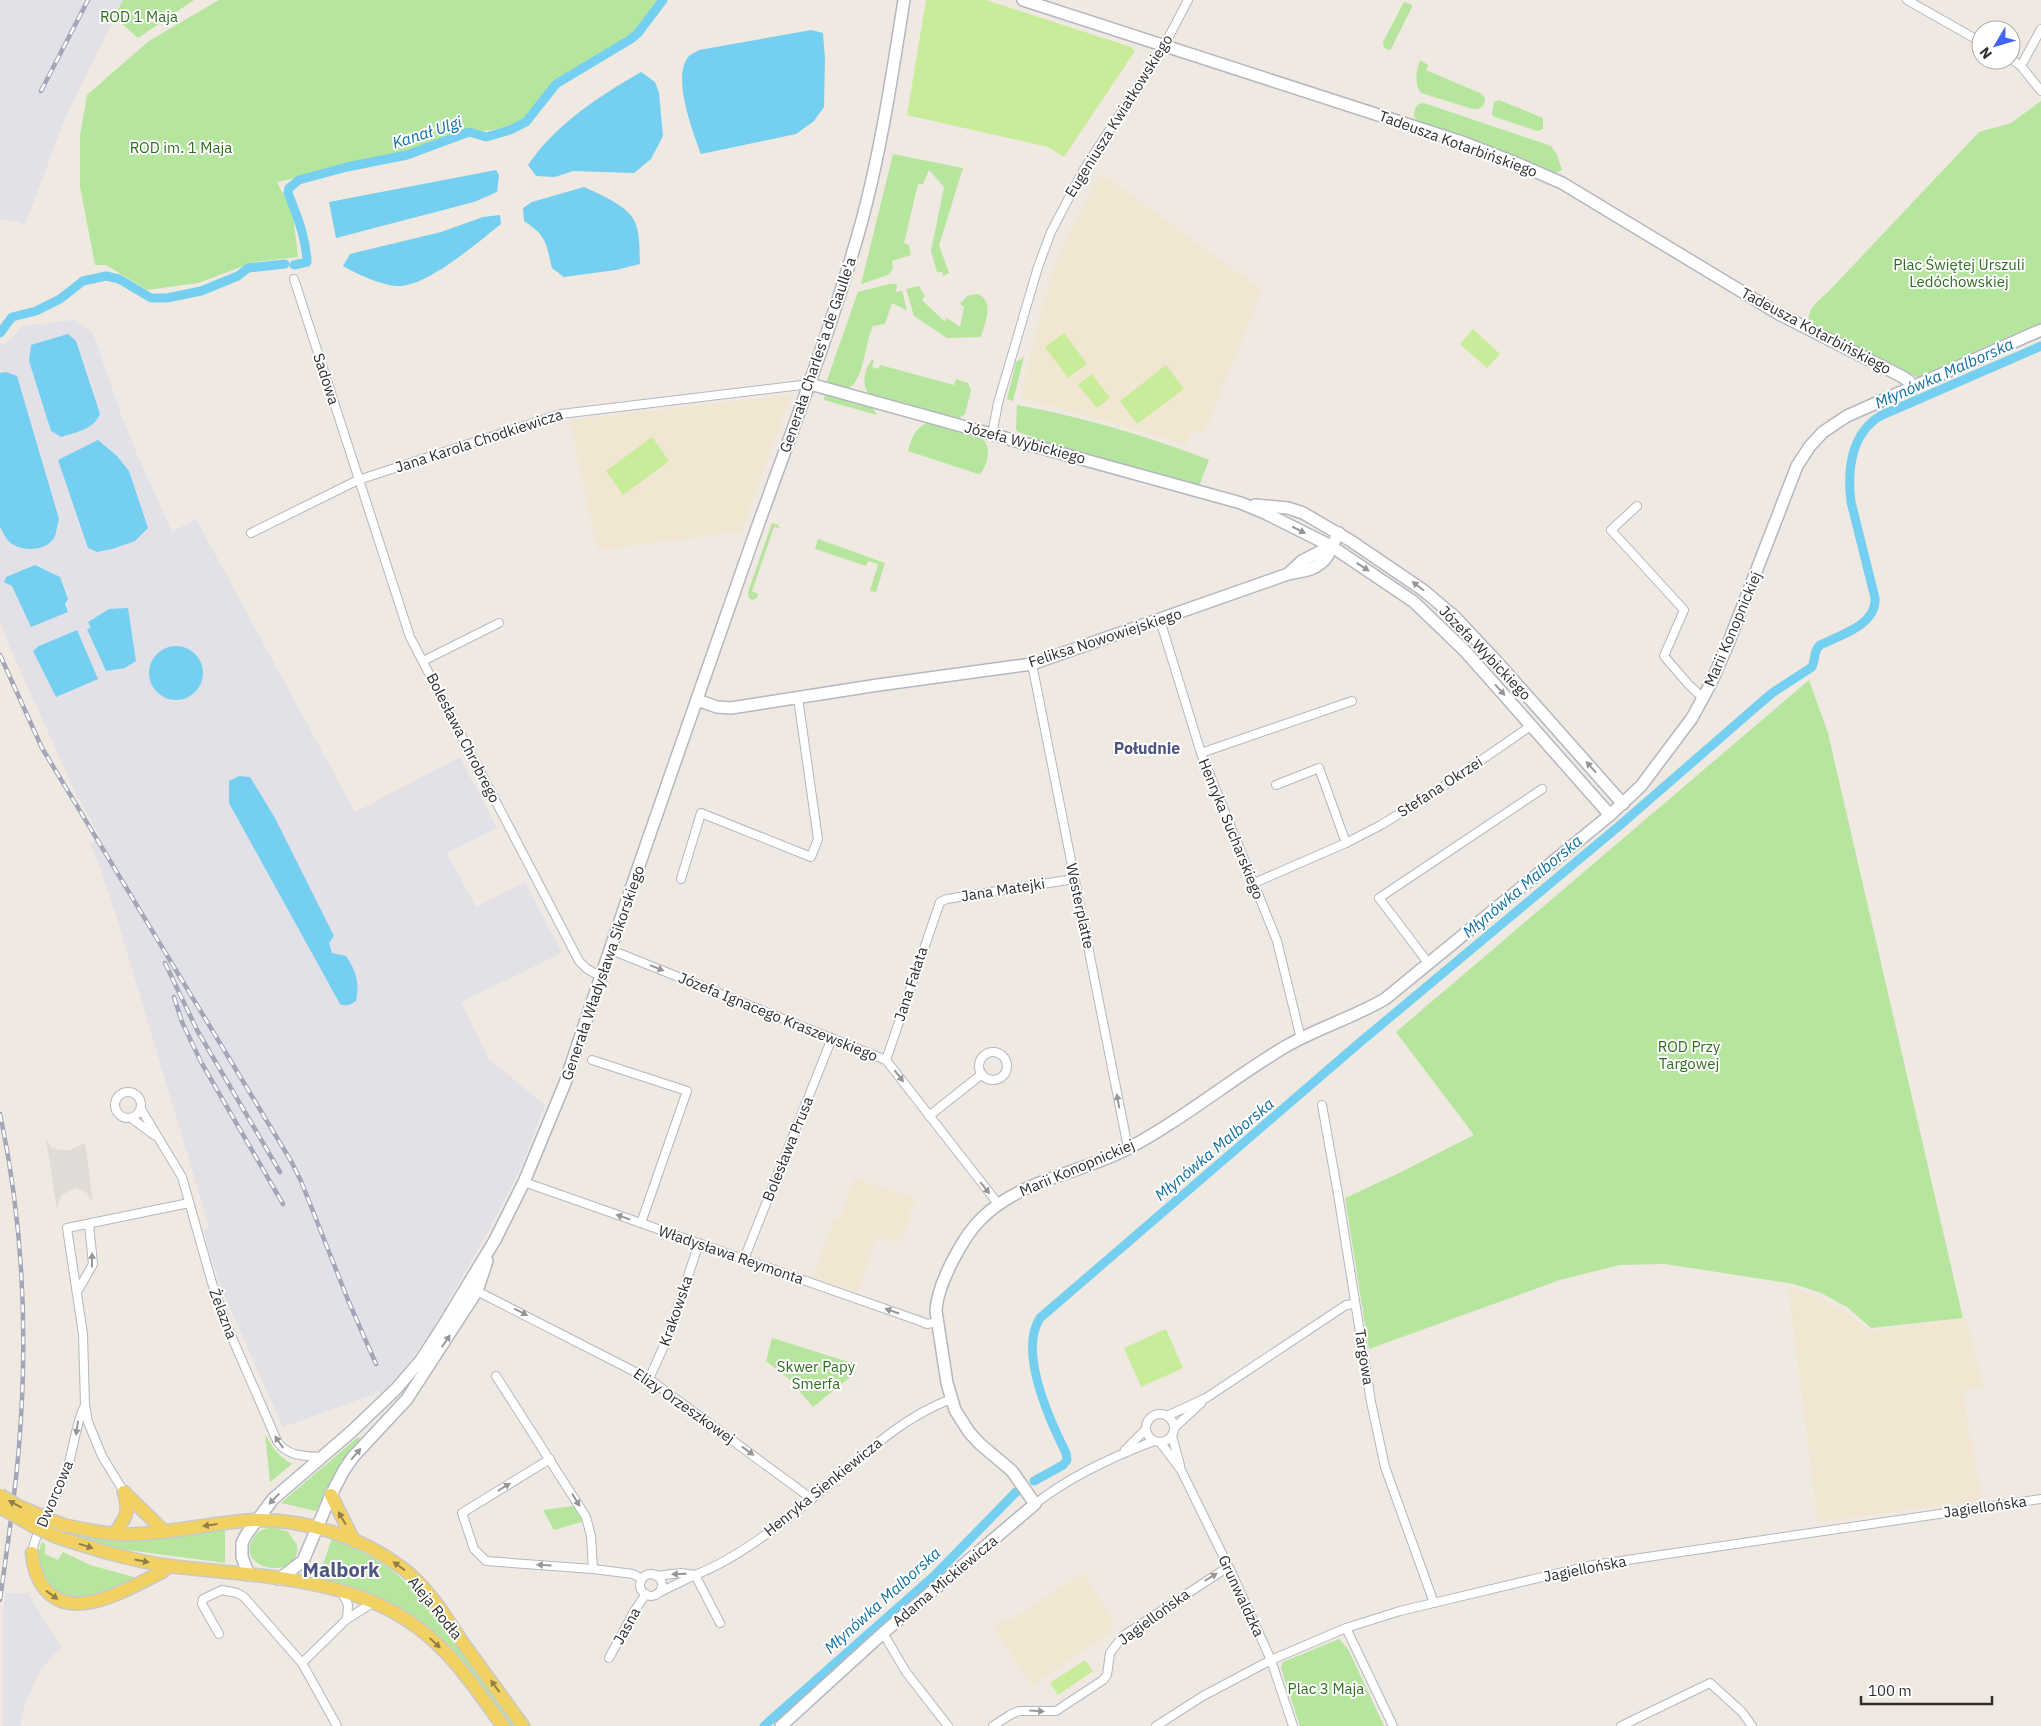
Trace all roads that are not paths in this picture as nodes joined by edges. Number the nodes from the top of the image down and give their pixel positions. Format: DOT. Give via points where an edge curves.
graph roads {
  1 [pos="904,0"];
  2 [pos="1023,0"];
  3 [pos="1188,0"];
  4 [pos="1906,0"];
  5 [pos="2041,29"];
  6 [pos="1971,36"];
  7 [pos="1164,46"];
  8 [pos="2021,64"];
  9 [pos="2021,67"];
  10 [pos="2041,91"];
  11 [pos="294,279"];
  12 [pos="2041,330"];
  13 [pos="810,384"];
  14 [pos="1912,388"];
  15 [pos="992,435"];
  16 [pos="358,480"];
  17 [pos="1241,503"];
  18 [pos="1637,506"];
  19 [pos="251,533"];
  20 [pos="1339,533"];
  21 [pos="1331,546"];
  22 [pos="1160,620"];
  23 [pos="499,623"];
  24 [pos="423,661"];
  25 [pos="1032,664"];
  26 [pos="798,698"];
  27 [pos="1703,698"];
  28 [pos="698,700"];
  29 [pos="1352,701"];
  30 [pos="1532,725"];
  31 [pos="1201,753"];
  32 [pos="1276,785"];
  33 [pos="1542,789"];
  34 [pos="1623,804"];
  35 [pos="1610,815"];
  36 [pos="1346,844"];
  37 [pos="681,879"];
  38 [pos="1074,879"];
  39 [pos="1252,884"];
  40 [pos="937,907"];
  41 [pos="611,950"];
  42 [pos="1429,964"];
  43 [pos="602,977"];
  44 [pos="832,1038"];
  45 [pos="1301,1039"];
  46 [pos="592,1060"];
  47 [pos="886,1060"];
  48 [pos="982,1074"];
  49 [pos="1322,1105"];
  50 [pos="141,1109"];
  51 [pos="929,1116"];
  52 [pos="131,1118"];
  53 [pos="158,1138"];
  54 [pos="1128,1148"];
  55 [pos="524,1182"];
  56 [pos="189,1203"];
  57 [pos="999,1205"];
  58 [pos="88,1224"];
  59 [pos="641,1224"];
  60 [pos="699,1243"];
  61 [pos="744,1259"];
  62 [pos="472,1289"];
  63 [pos="77,1292"];
  64 [pos="1355,1304"];
  65 [pos="938,1322"];
  66 [pos="496,1376"];
  67 [pos="650,1379"];
  68 [pos="1206,1398"];
  69 [pos="950,1399"];
  70 [pos="85,1405"];
  71 [pos="1168,1416"];
  72 [pos="1146,1429"];
  73 [pos="1173,1432"];
  74 [pos="1157,1442"];
  75 [pos="1122,1453"];
  76 [pos="322,1457"];
  77 [pos="550,1459"];
  78 [pos="1181,1470"];
  79 [pos="124,1492"];
  80 [pos="0,1495"];
  81 [pos="331,1495"];
  82 [pos="812,1499"];
  83 [pos="2041,1499"];
  84 [pos="1035,1504"];
  85 [pos="0,1507"];
  86 [pos="256,1520"];
  87 [pos="317,1528"];
  88 [pos="164,1532"];
  89 [pos="114,1534"];
  90 [pos="354,1541"];
  91 [pos="32,1553"];
  92 [pos="169,1566"];
  93 [pos="1228,1567"];
  94 [pos="592,1569"];
  95 [pos="249,1575"];
  96 [pos="695,1575"];
  97 [pos="656,1576"];
  98 [pos="279,1579"];
  99 [pos="642,1579"];
  100 [pos="341,1590"];
  101 [pos="658,1593"];
  102 [pos="646,1594"];
  103 [pos="374,1602"];
  104 [pos="1434,1603"];
  105 [pos="347,1619"];
  106 [pos="720,1623"];
  107 [pos="1346,1628"];
  108 [pos="883,1633"];
  109 [pos="218,1634"];
  110 [pos="609,1658"];
  111 [pos="1271,1660"];
  112 [pos="302,1663"];
  113 [pos="337,1726"];
  114 [pos="503,1726"];
  115 [pos="523,1726"];
  116 [pos="780,1726"];
  117 [pos="948,1726"];
  118 [pos="993,1726"];
  119 [pos="1156,1726"];
  120 [pos="1292,1726"];
  121 [pos="1393,1726"];
  122 [pos="1621,1726"];
  123 [pos="1752,1726"];
  1 -- 13 [label="street, Generała Charles'a de Gaulle'a" via="874,170 848,266"];
  2 -- 7 [label="street, Tadeusza Kotarbińskiego"];
  3 -- 7 [label="street, Eugeniusza Kwiatkowskiego"];
  4 -- 6 [label="street"];
  5 -- 8 [label="street"];
  7 -- 14 [label="street, Tadeusza Kotarbińskiego" via="1465,143 1562,183 1793,322 1901,376 1909,381"];
  7 -- 15 [label="street, Eugeniusza Kwiatkowskiego" via="1083,171 1051,232 998,404"];
  9 -- 10 [label="street"];
  11 -- 16 [label="street, Sadowa"];
  12 -- 14 [label="street, Marii Konopnickiej"];
  13 -- 15 [label="street, Józefa Wybickiego"];
  13 -- 16 [label="street, Jana Karola Chodkiewicza" via="562,414"];
  13 -- 28 [label="street, Generała Charles'a de Gaulle'a"];
  14 -- 27 [label="street, Marii Konopnickiej" via="1847,416 1810,446 1797,466 1753,582"];
  15 -- 17 [label="street, Józefa Wybickiego"];
  16 -- 19 [label="street, Jana Karola Chodkiewicza"];
  16 -- 24 [label="street, Bolesława Chrobrego" via="410,637"];
  17 -- 20 [label="street, Józefa Wybickiego" via="1288,508"];
  17 -- 21 [label="street, Józefa Wybickiego, one-way"];
  18 -- 27 [label="street" via="1610,530 1684,610 1664,656"];
  20 -- 21 [label="street, Feliksa Nowowiejskiego"];
  34 -- 20 [label="street, Józefa Wybickiego, one-way" via="1455,617 1396,570"];
  21 -- 22 [label="street, Feliksa Nowowiejskiego" via="1320,564 1309,570 1288,574"];
  21 -- 30 [label="street, Józefa Wybickiego, one-way" via="1396,588 1430,616"];
  22 -- 25 [label="street, Feliksa Nowowiejskiego"];
  22 -- 31 [label="street, Henryka Sucharskiego"];
  23 -- 24 [label="street"];
  24 -- 43 [label="street, Bolesława Chrobrego" via="579,962"];
  25 -- 26 [label="street, Feliksa Nowowiejskiego"];
  25 -- 38 [label="street, Westerplatte"];
  26 -- 28 [label="street, Feliksa Nowowiejskiego" via="724,708"];
  26 -- 37 [label="street" via="818,839 811,857 701,813"];
  27 -- 34 [label="street, Marii Konopnickiej" via="1676,742"];
  28 -- 41 [label="street, Generała Władysława Sikorskiego"];
  29 -- 31 [label="street"];
  30 -- 35 [label="street, Józefa Wybickiego"];
  30 -- 36 [label="street, Stefana Okrzei" via="1414,805"];
  31 -- 39 [label="street, Henryka Sucharskiego"];
  32 -- 36 [label="street" via="1319,768"];
  33 -- 42 [label="street" via="1378,898"];
  34 -- 35 [label="street, Marii Konopnickiej"];
  35 -- 42 [label="street, Marii Konopnickiej"];
  36 -- 39 [label="street, Stefana Okrzei"];
  38 -- 40 [label="street, Jana Matejki" via="943,900"];
  54 -- 38 [label="street, Westerplatte, one-way"];
  39 -- 45 [label="street, Henryka Sucharskiego" via="1277,941"];
  40 -- 47 [label="street, Jana Fałata"];
  41 -- 43 [label="street, Generała Władysława Sikorskiego"];
  41 -- 44 [label="street, Józefa Ignacego Kraszewskiego, one-way"];
  42 -- 45 [label="street, Marii Konopnickiej" via="1376,1004"];
  43 -- 55 [label="street, Generała Władysława Sikorskiego" via="565,1083"];
  44 -- 47 [label="street, Józefa Ignacego Kraszewskiego"];
  44 -- 61 [label="street, Bolesława Prusa"];
  45 -- 54 [label="street, Marii Konopnickiej"];
  46 -- 59 [label="street" via="687,1092"];
  47 -- 51 [label="street, Józefa Ignacego Kraszewskiego, one-way"];
  48 -- 51 [label="street"];
  49 -- 64 [label="street, Targowa"];
  50 -- 52 [label="street"];
  50 -- 52 [label="street, Żelazna" via="141,1099 137,1094 129,1091 120,1094 115,1102 116,1110 123,1117"];
  50 -- 53 [label="street, Żelazna"];
  51 -- 57 [label="street, Józefa Ignacego Kraszewskiego, one-way"];
  52 -- 53 [label="street, Żelazna"];
  53 -- 56 [label="street, Żelazna" via="182,1177"];
  54 -- 57 [label="street, Marii Konopnickiej" via="1093,1164 1028,1186"];
  59 -- 55 [label="street, Władysława Reymonta, one-way"];
  55 -- 62 [label="street, Generała Władysława Sikorskiego"];
  56 -- 58 [label="street, Dworcowa"];
  76 -- 56 [label="street, Żelazna, one-way" via="294,1455 277,1441 212,1283"];
  57 -- 65 [label="street, Marii Konopnickiej" via="969,1234 948,1272 937,1302"];
  63 -- 58 [label="street, one-way" via="93,1264"];
  58 -- 63 [label="street, Dworcowa" via="67,1228"];
  59 -- 60 [label="street, Władysława Reymonta"];
  60 -- 61 [label="street, Władysława Reymonta"];
  60 -- 67 [label="street, Krakowska"];
  65 -- 61 [label="street, Władysława Reymonta, one-way" via="927,1324"];
  62 -- 67 [label="street, Elizy Orzeszkowej, one-way"];
  62 -- 76 [label="street, Generała Władysława Sikorskiego" via="396,1389"];
  81 -- 62 [label="street, Generała Władysława Sikorskiego, one-way" via="353,1457 407,1400"];
  63 -- 70 [label="street, Dworcowa" via="83,1334"];
  64 -- 68 [label="street" via="1346,1305"];
  64 -- 104 [label="street, Targowa" via="1385,1467"];
  65 -- 69 [label="street, Marii Konopnickiej"];
  66 -- 77 [label="street"];
  67 -- 82 [label="street, Elizy Orzeszkowej, one-way"];
  68 -- 71 [label="street"];
  68 -- 73 [label="street"];
  69 -- 82 [label="street, Henryka Sienkiewicza" via="928,1408 890,1432"];
  69 -- 84 [label="street, Marii Konopnickiej" via="969,1432 1012,1471"];
  70 -- 79 [label="street, Dworcowa" via="96,1446"];
  70 -- 91 [label="street, Dworcowa, one-way" via="78,1420 66,1475 35,1539"];
  71 -- 72 [label="street" via="1159,1414 1151,1417"];
  71 -- 73 [label="street"];
  72 -- 74 [label="street" via="1148,1436"];
  72 -- 75 [label="street, Adama Mickiewicza"];
  73 -- 74 [label="street" via="1167,1440"];
  73 -- 78 [label="street, Grunwaldzka"];
  74 -- 75 [label="street, Adama Mickiewicza"];
  74 -- 78 [label="street, Grunwaldzka"];
  75 -- 84 [label="street, Adama Mickiewicza" via="1078,1475"];
  76 -- 86 [label="street, Generała Władysława Sikorskiego, one-way" via="273,1499"];
  77 -- 94 [label="street, one-way" via="586,1517 591,1536"];
  94 -- 77 [label="street, one-way" via="486,1561 474,1549 462,1513"];
  78 -- 93 [label="street, Grunwaldzka"];
  79 -- 88 [label="main road"];
  79 -- 89 [label="main road" via="128,1506 126,1518"];
  89 -- 80 [label="main road, Aleja Rodła, one-way, bridge" via="63,1525"];
  81 -- 87 [label="street, Generała Władysława Sikorskiego"];
  90 -- 81 [label="main road, one-way"];
  82 -- 96 [label="street, Henryka Sienkiewicza" via="730,1557"];
  83 -- 104 [label="street, Jagiellońska" via="1592,1565"];
  84 -- 108 [label="street, Adama Mickiewicza"];
  85 -- 92 [label="main road, Aleja Rodła, one-way, bridge" via="57,1537 115,1555"];
  86 -- 87 [label="main road, Aleja Rodła"];
  86 -- 88 [label="main road, Aleja Rodła, one-way"];
  86 -- 95 [label="street, Generała Władysława Sikorskiego" via="242,1543 242,1557"];
  87 -- 90 [label="main road, Aleja Rodła"];
  87 -- 98 [label="street, Generała Władysława Sikorskiego" via="297,1567"];
  88 -- 89 [label="main road, Aleja Rodła"];
  115 -- 90 [label="main road, Aleja Rodła, one-way" via="418,1583 401,1567"];
  91 -- 92 [label="main road, one-way" via="39,1583 62,1602 78,1605 104,1598"];
  92 -- 95 [label="main road, Aleja Rodła"];
  93 -- 111 [label="street, Grunwaldzka"];
  118 -- 93 [label="street, Jagiellońska, one-way" via="1019,1711 1056,1711 1103,1680 1107,1675 1110,1653 1123,1636"];
  94 -- 99 [label="street" via="633,1574"];
  95 -- 98 [label="main road, Aleja Rodła"];
  96 -- 97 [label="street, Henryka Sienkiewicza, one-way"];
  96 -- 101 [label="street, Henryka Sienkiewicza"];
  96 -- 106 [label="street"];
  97 -- 99 [label="street" via="650,1574"];
  97 -- 101 [label="street" via="661,1583"];
  98 -- 100 [label="main road, Aleja Rodła"];
  99 -- 102 [label="street" via="640,1588"];
  100 -- 103 [label="main road, Aleja Rodła"];
  100 -- 105 [label="street" via="348,1605"];
  101 -- 102 [label="street"];
  102 -- 110 [label="street, Jasna"];
  103 -- 105 [label="street"];
  103 -- 114 [label="main road, Aleja Rodła, one-way" via="417,1627 446,1652"];
  104 -- 107 [label="street, Jagiellońska"];
  105 -- 112 [label="street"];
  107 -- 111 [label="street, Jagiellońska"];
  107 -- 121 [label="street"];
  108 -- 116 [label="street, Adama Mickiewicza"];
  108 -- 117 [label="street" via="906,1672"];
  109 -- 112 [label="street" via="202,1604 203,1599 216,1591 228,1590 244,1598"];
  111 -- 119 [label="street, Jagiellońska" via="1203,1696"];
  111 -- 120 [label="street, Grunwaldzka"];
  112 -- 113 [label="street"];
  122 -- 123 [label="street" via="1710,1683 1742,1712"];
}
